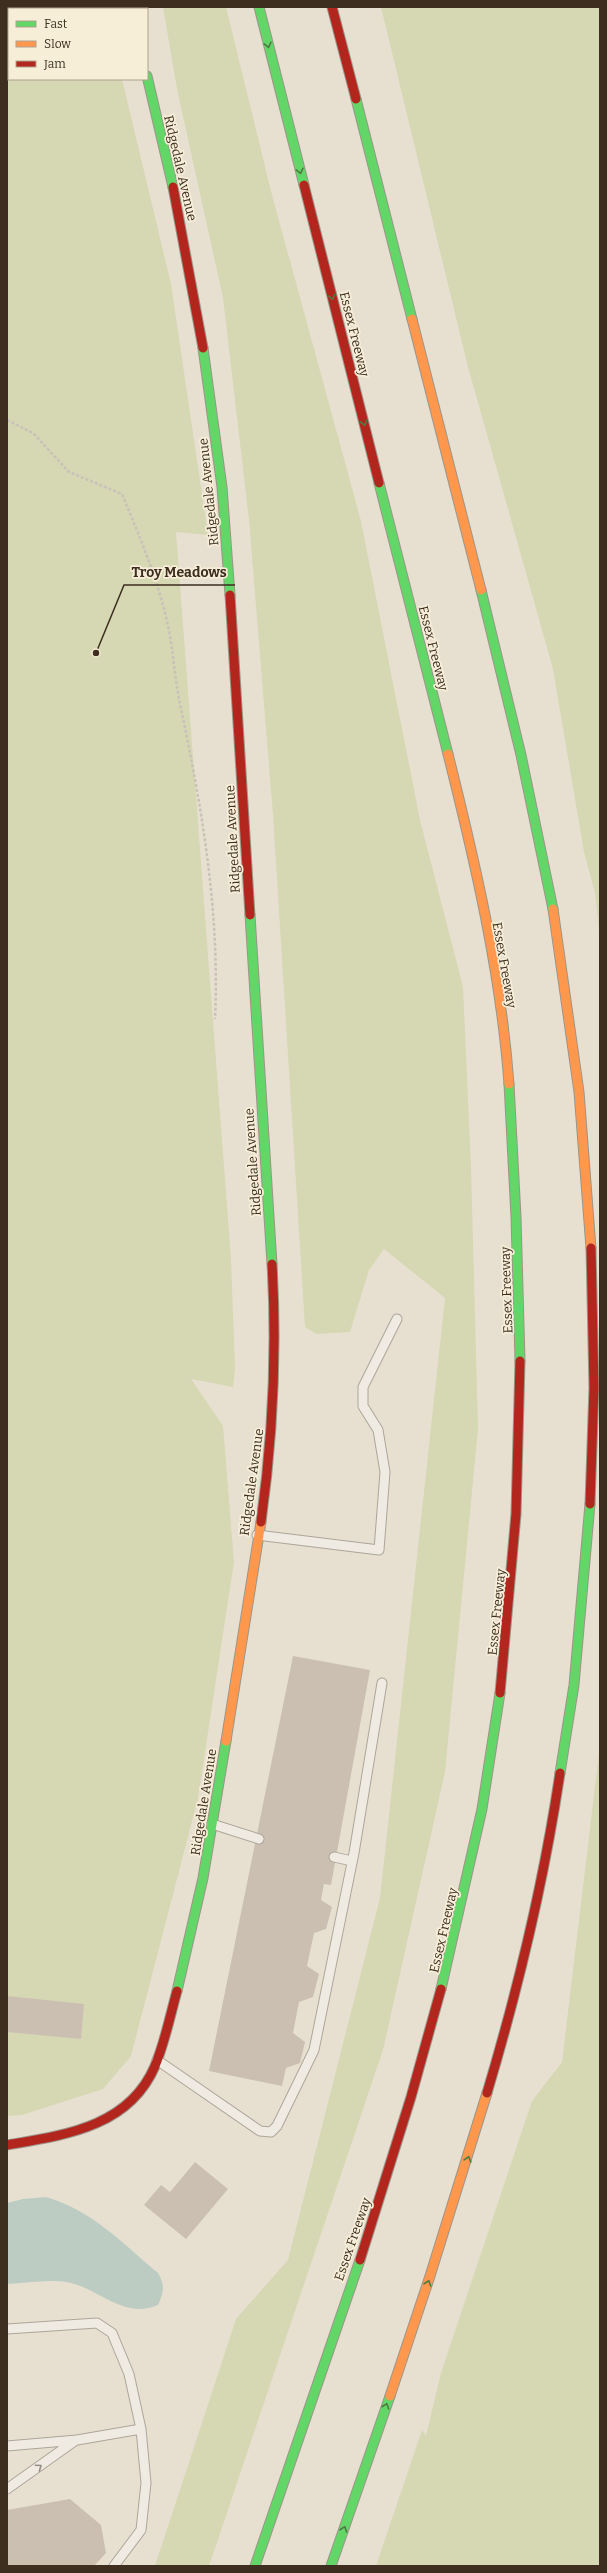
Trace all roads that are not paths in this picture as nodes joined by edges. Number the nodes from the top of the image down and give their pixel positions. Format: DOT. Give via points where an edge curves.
graph roads {
  1 [pos="258,7"];
  2 [pos="332,7"];
  3 [pos="148,80"];
  4 [pos="397,1319"];
  5 [pos="257,1536"];
  6 [pos="382,1683"];
  7 [pos="212,1824"];
  8 [pos="259,1839"];
  9 [pos="334,1857"];
  10 [pos="352,1861"];
  11 [pos="157,2060"];
  12 [pos="7,2145"];
  13 [pos="7,2330"];
  14 [pos="141,2429"];
  15 [pos="77,2440"];
  16 [pos="7,2446"];
  17 [pos="7,2489"];
  18 [pos="114,2566"];
  19 [pos="255,2566"];
  20 [pos="331,2566"];
  1 -- 19 [label="main road, Essex Freeway, one-way" via="434,698 474,869 494,970 504,1034 511,1111 522,1395 512,1585 499,1703 483,1805 460,1919 432,2032 403,2131"];
  20 -- 2 [label="main road, one-way" via="442,2241 488,2093 516,1993 541,1880 560,1779 585,1574 593,1324 589,1212 580,1097 568,994 544,855 511,708"];
  3 -- 5 [label="main road, Ridgedale Avenue" via="174,191 198,312 222,487 229,571 276,1328 272,1431"];
  4 -- 5 [label="lane" via="362,1387 363,1406 378,1430 386,1472 378,1550"];
  5 -- 7 [label="main road, Ridgedale Avenue"];
  6 -- 10 [label="lane"];
  7 -- 8 [label="lane"];
  7 -- 11 [label="main road, Ridgedale Avenue" via="184,1967"];
  9 -- 10 [label="lane"];
  10 -- 11 [label="lane" via="314,2050 277,2126 271,2132 260,2131"];
  11 -- 12 [label="main road, Ridgedale Avenue" via="143,2089 135,2099 104,2121 68,2135"];
  13 -- 14 [label="lane" via="98,2323 112,2333 129,2374"];
  14 -- 15 [label="lane"];
  14 -- 18 [label="lane" via="146,2483 141,2530"];
  15 -- 16 [label="lane"];
  17 -- 15 [label="lane, one-way"];
}
